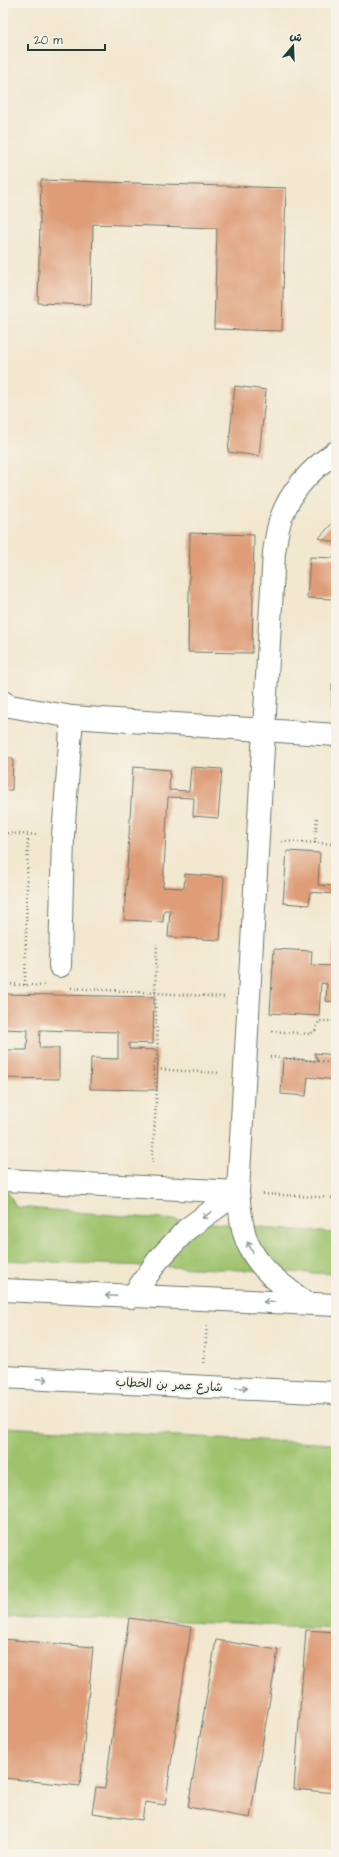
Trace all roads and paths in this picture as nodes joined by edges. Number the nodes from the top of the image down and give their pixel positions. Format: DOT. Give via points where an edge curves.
graph roads {
  1 [pos="336,452"];
  2 [pos="3,702"];
  3 [pos="72,717"];
  4 [pos="263,731"];
  5 [pos="336,735"];
  6 [pos="317,817"];
  7 [pos="3,833"];
  8 [pos="28,834"];
  9 [pos="64,836"];
  10 [pos="257,840"];
  11 [pos="315,843"];
  12 [pos="336,844"];
  13 [pos="157,944"];
  14 [pos="60,966"];
  15 [pos="3,984"];
  16 [pos="25,985"];
  17 [pos="52,987"];
  18 [pos="67,988"];
  19 [pos="155,993"];
  20 [pos="249,999"];
  21 [pos="336,1021"];
  22 [pos="247,1029"];
  23 [pos="336,1063"];
  24 [pos="245,1065"];
  25 [pos="153,1068"];
  26 [pos="6,1180"];
  27 [pos="150,1188"];
  28 [pos="238,1192"];
  29 [pos="336,1198"];
  30 [pos="3,1290"];
  31 [pos="132,1297"];
  32 [pos="209,1300"];
  33 [pos="306,1303"];
  34 [pos="336,1305"];
  35 [pos="3,1377"];
  36 [pos="202,1386"];
  37 [pos="336,1392"];
  1 -- 4 [label="street" via="318,464 296,489 280,519 274,552"];
  2 -- 3 [label="street" via="10,706"];
  3 -- 4 [label="street"];
  3 -- 9 [label="street"];
  4 -- 5 [label="street"];
  4 -- 10 [label="street"];
  6 -- 11 [label="path"];
  7 -- 8 [label="path"];
  8 -- 9 [label="path"];
  8 -- 16 [label="path"];
  9 -- 14 [label="street"];
  10 -- 11 [label="path"];
  10 -- 20 [label="street"];
  11 -- 12 [label="path"];
  13 -- 19 [label="path"];
  15 -- 16 [label="path"];
  16 -- 17 [label="path"];
  18 -- 19 [label="path"];
  19 -- 20 [label="path"];
  19 -- 25 [label="path" via="158,1050"];
  20 -- 22 [label="street"];
  21 -- 22 [label="path" via="319,1021 315,1031 310,1034"];
  22 -- 24 [label="street"];
  23 -- 24 [label="path"];
  24 -- 25 [label="path"];
  24 -- 28 [label="street"];
  25 -- 27 [label="path" via="157,1090"];
  26 -- 27 [label="street"];
  27 -- 28 [label="street"];
  28 -- 29 [label="path"];
  28 -- 31 [label="street, one-way" via="187,1229 158,1260"];
  33 -- 28 [label="street, one-way" via="258,1262 247,1244"];
  31 -- 30 [label="street, one-way"];
  31 -- 32 [label="street"];
  33 -- 32 [label="street, one-way"];
  32 -- 36 [label="path"];
  33 -- 34 [label="street"];
  35 -- 36 [label="street, شارع عمر بن الخطاب, one-way"];
  36 -- 37 [label="street, شارع عمر بن الخطاب, one-way"];
}
